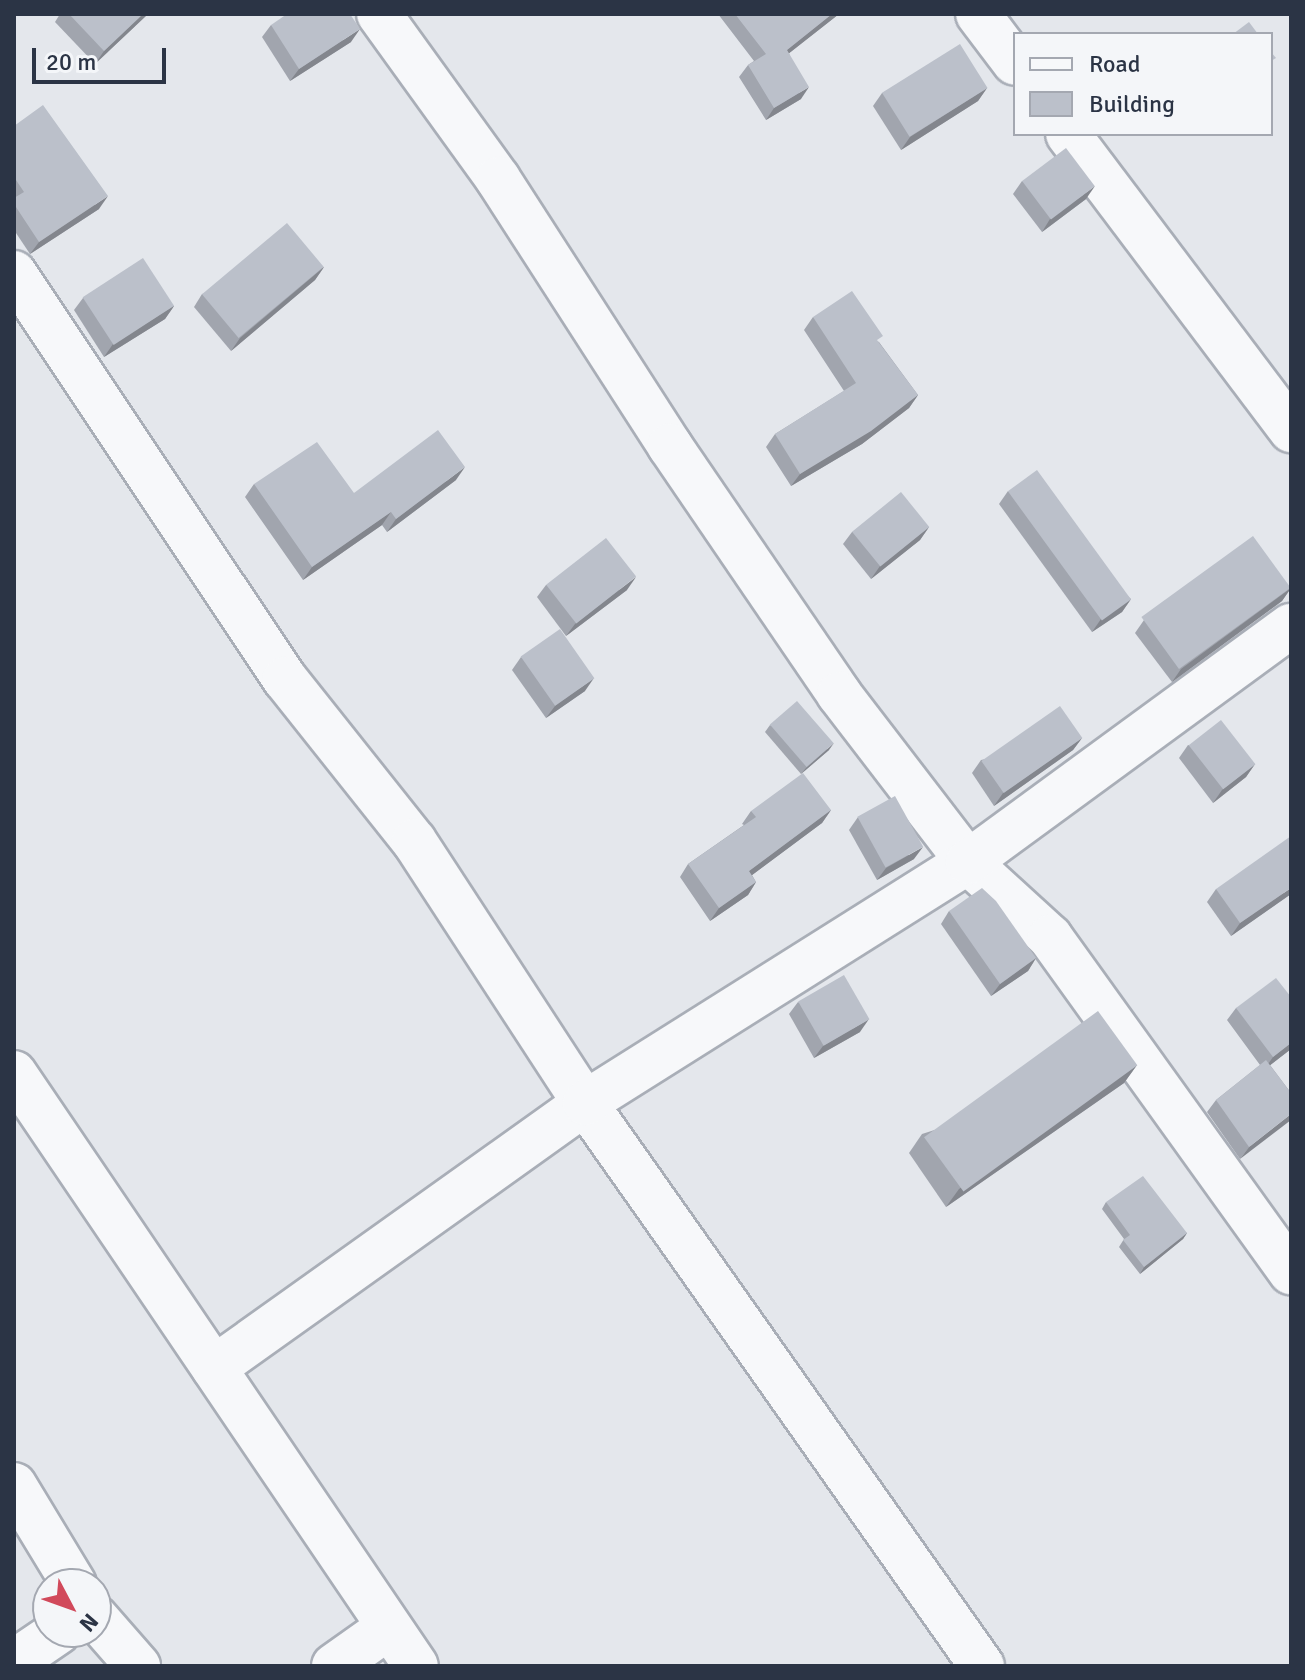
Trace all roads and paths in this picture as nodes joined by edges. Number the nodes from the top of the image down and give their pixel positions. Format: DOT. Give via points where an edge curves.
graph roads {
  1 [pos="379,14"];
  2 [pos="978,14"];
  3 [pos="1013,60"];
  4 [pos="1070,136"];
  5 [pos="14,273"];
  6 [pos="1291,430"];
  7 [pos="1291,626"];
  8 [pos="968,862"];
  9 [pos="14,1073"];
  10 [pos="585,1103"];
  11 [pos="1291,1273"];
  12 [pos="214,1368"];
  13 [pos="14,1485"];
  14 [pos="64,1568"];
  15 [pos="389,1627"];
  16 [pos="112,1636"];
  17 [pos="35,1648"];
  18 [pos="14,1662"];
  19 [pos="138,1666"];
  20 [pos="334,1666"];
  21 [pos="416,1666"];
  22 [pos="982,1666"];
  1 -- 8 [label="street" via="498,179 839,694"];
  2 -- 3 [label="street"];
  4 -- 6 [label="street"];
  5 -- 10 [label="street" via="285,679 414,841"];
  7 -- 8 [label="street"];
  8 -- 10 [label="street"];
  8 -- 11 [label="street" via="1050,937"];
  9 -- 12 [label="street"];
  10 -- 12 [label="street"];
  10 -- 22 [label="street"];
  12 -- 15 [label="street"];
  13 -- 14 [label="street"];
  15 -- 20 [label="street"];
  15 -- 21 [label="street"];
  16 -- 19 [label="street"];
  17 -- 18 [label="street"];
}
